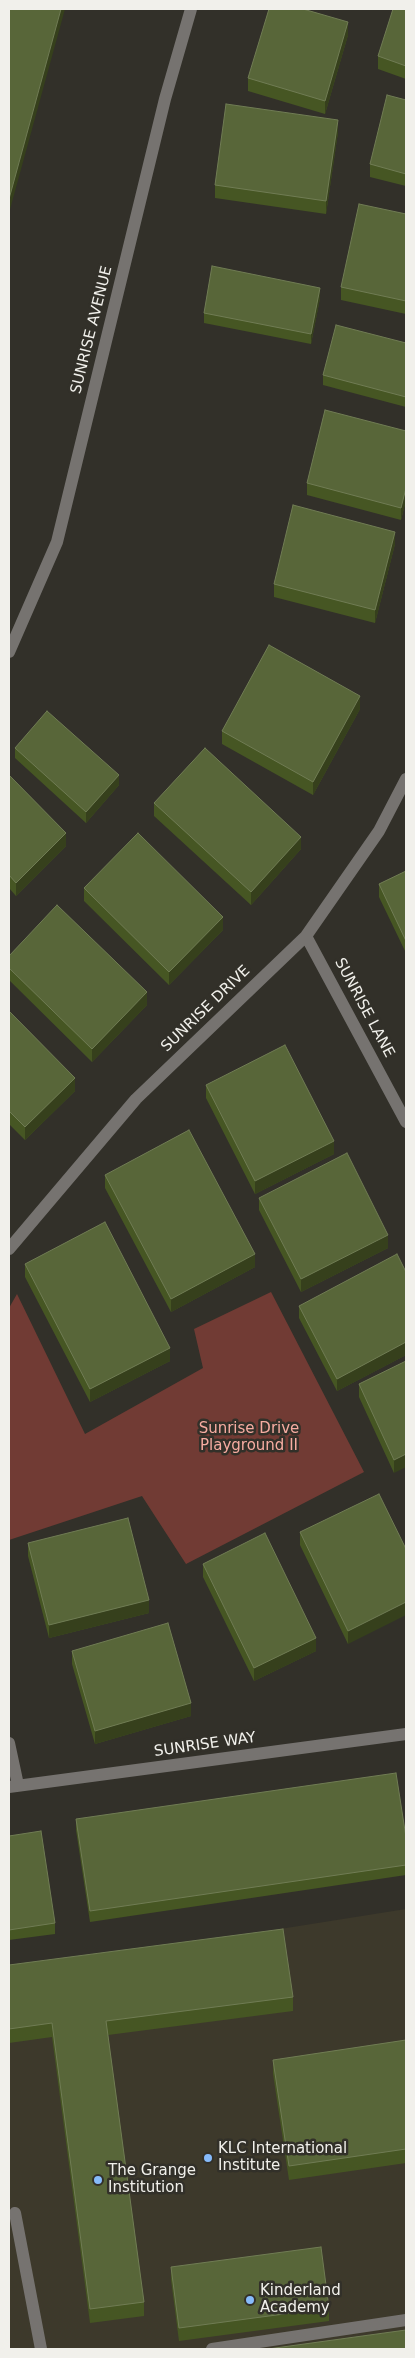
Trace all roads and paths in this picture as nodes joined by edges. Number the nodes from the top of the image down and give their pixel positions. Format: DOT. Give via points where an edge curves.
graph roads {
  1 [pos="191,9"];
  2 [pos="9,652"];
  3 [pos="406,779"];
  4 [pos="306,936"];
  5 [pos="406,1122"];
  6 [pos="9,1249"];
  7 [pos="406,1734"];
  8 [pos="9,1743"];
  9 [pos="13,1786"];
  10 [pos="15,2213"];
  11 [pos="406,2320"];
  12 [pos="41,2349"];
  13 [pos="212,2349"];
  1 -- 2 [label="street, SUNRISE AVENUE" via="165,99 57,542"];
  3 -- 4 [label="street, SUNRISE DRIVE" via="379,831"];
  4 -- 5 [label="street, SUNRISE LANE"];
  4 -- 6 [label="street, SUNRISE DRIVE" via="136,1099"];
  7 -- 9 [label="street, SUNRISE WAY"];
  8 -- 9 [label="street"];
  10 -- 12 [label="street"];
  11 -- 13 [label="street"];
}
